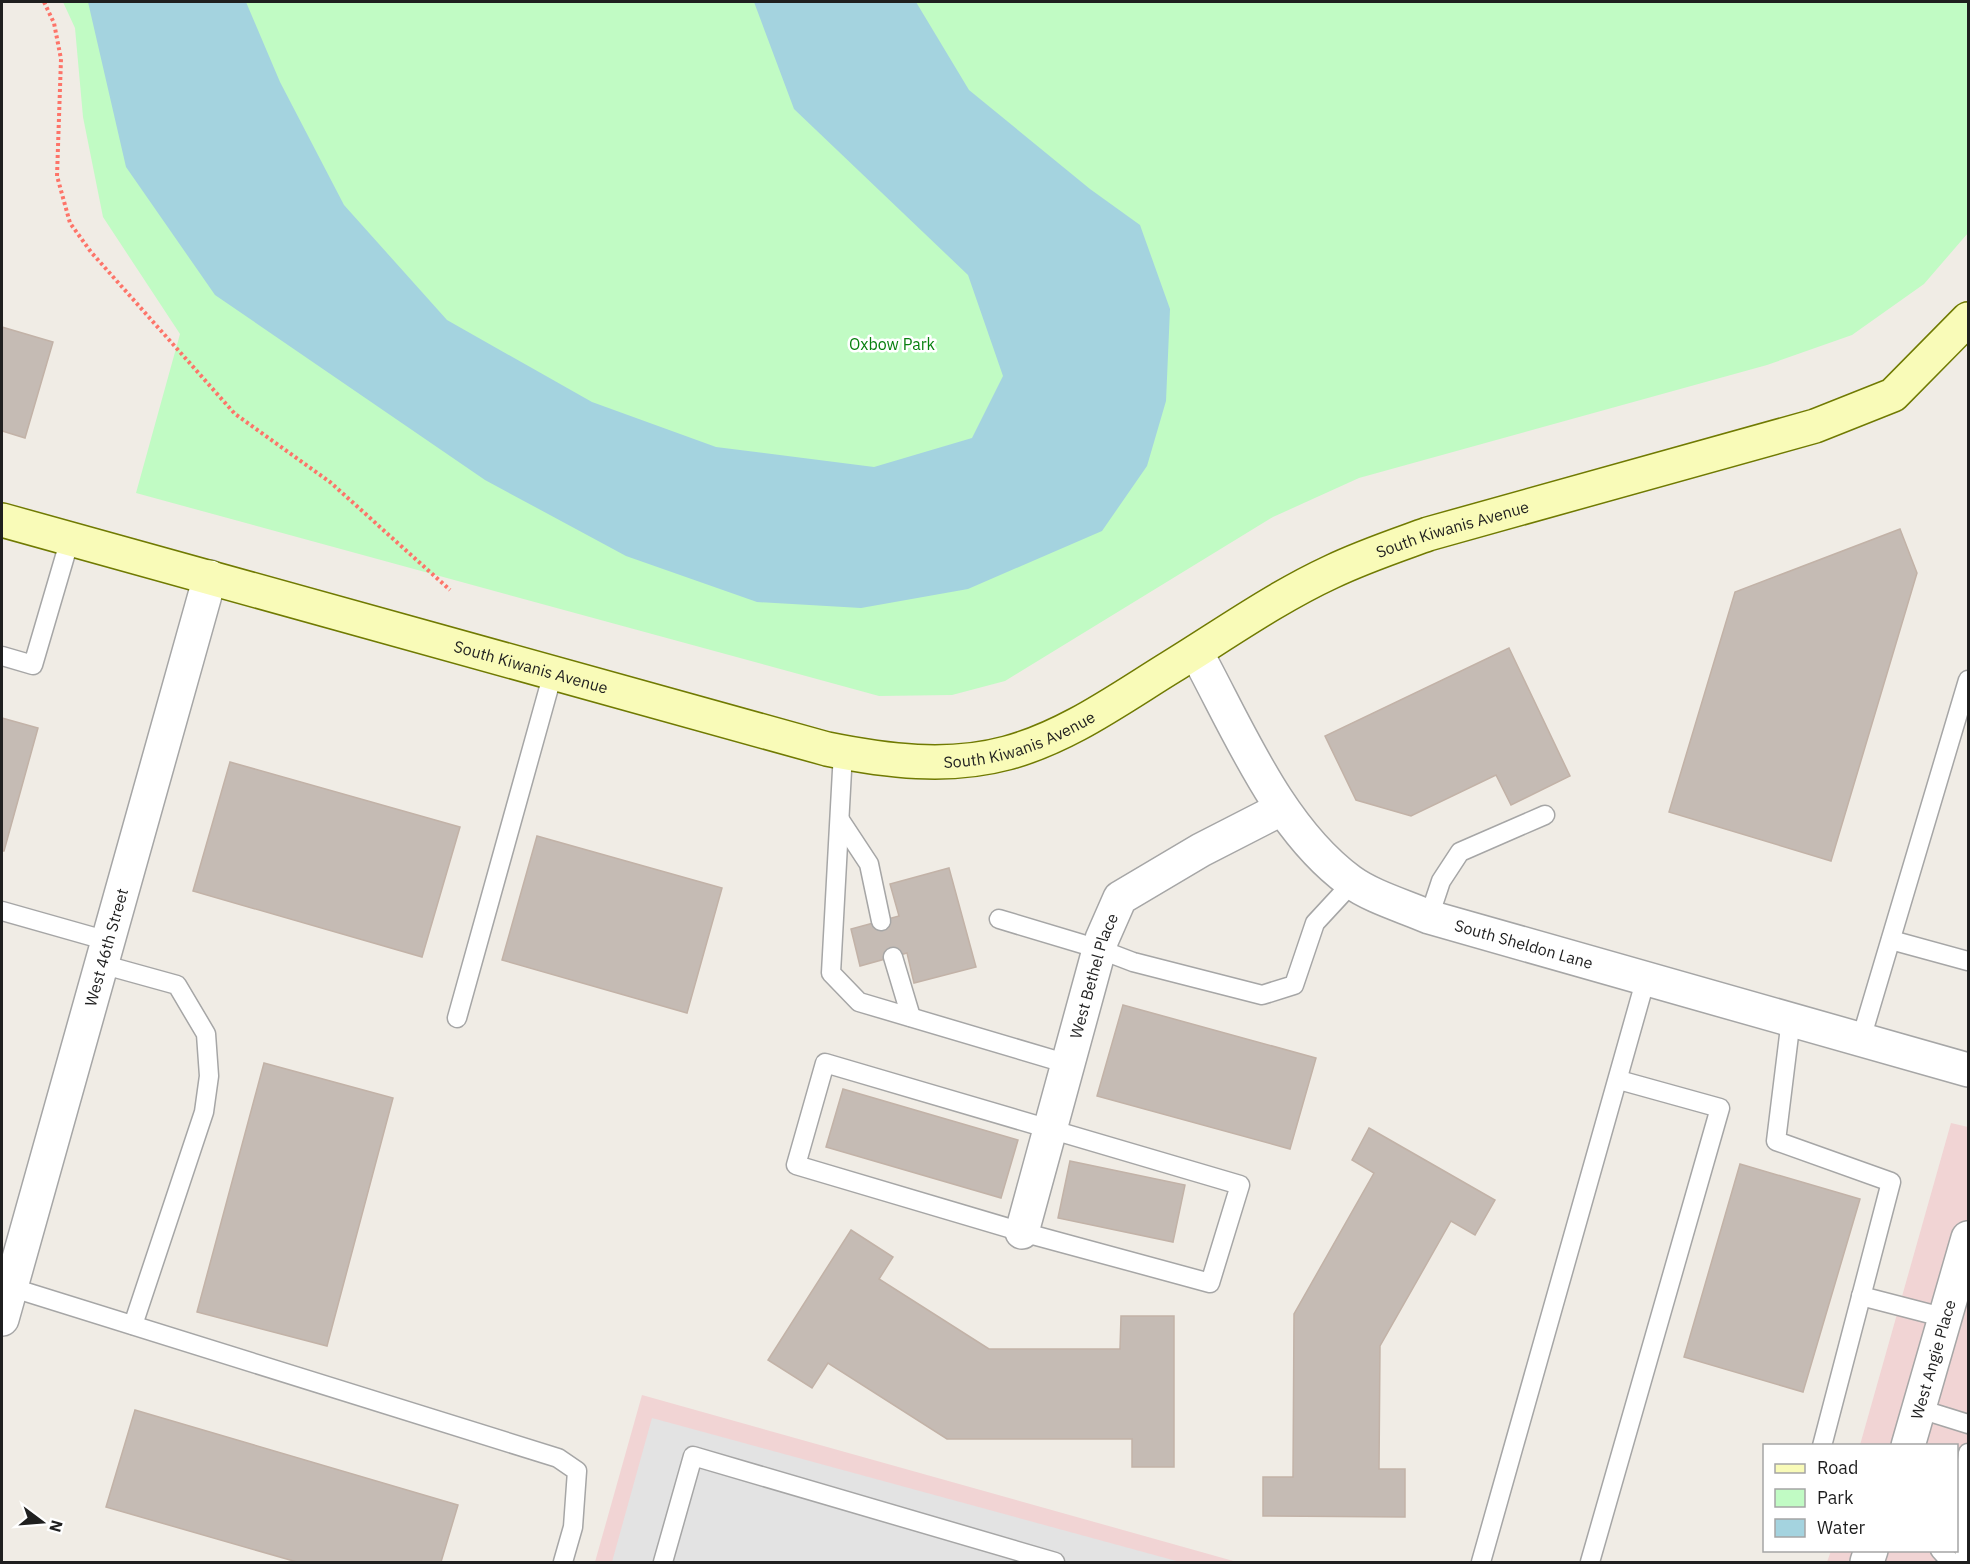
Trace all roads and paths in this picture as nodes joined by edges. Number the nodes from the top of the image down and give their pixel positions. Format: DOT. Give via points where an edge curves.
graph roads {
  1 [pos="44,2"];
  2 [pos="1968,319"];
  3 [pos="2,520"];
  4 [pos="70,538"];
  5 [pos="210,578"];
  6 [pos="450,590"];
  7 [pos="1196,652"];
  8 [pos="2,656"];
  9 [pos="553,673"];
  10 [pos="1968,680"];
  11 [pos="843,752"];
  12 [pos="1281,809"];
  13 [pos="1545,815"];
  14 [pos="840,820"];
  15 [pos="1352,883"];
  16 [pos="2,910"];
  17 [pos="1429,917"];
  18 [pos="999,919"];
  19 [pos="881,921"];
  20 [pos="1891,940"];
  21 [pos="1099,949"];
  22 [pos="104,953"];
  23 [pos="893,957"];
  24 [pos="1968,961"];
  25 [pos="1646,978"];
  26 [pos="911,1017"];
  27 [pos="457,1018"];
  28 [pos="1791,1019"];
  29 [pos="1862,1039"];
  30 [pos="1068,1064"];
  31 [pos="1968,1070"];
  32 [pos="1619,1080"];
  33 [pos="1050,1131"];
  34 [pos="1022,1232"];
  35 [pos="1968,1238"];
  36 [pos="10,1287"];
  37 [pos="1861,1296"];
  38 [pos="1946,1318"];
  39 [pos="2,1319"];
  40 [pos="133,1325"];
  41 [pos="1920,1409"];
  42 [pos="1968,1424"];
  43 [pos="1968,1433"];
  44 [pos="1823,1444"];
  45 [pos="1909,1444"];
  46 [pos="1958,1452"];
  47 [pos="1968,1453"];
  48 [pos="1027,1558"];
  49 [pos="563,1563"];
  50 [pos="663,1563"];
  51 [pos="1055,1563"];
  52 [pos="1481,1563"];
  53 [pos="1590,1563"];
  54 [pos="1967,1563"];
  1 -- 6 [label="path" via="54,23 61,59 57,176 70,223 234,414 330,482"];
  2 -- 7 [label="street, South Kiwanis Avenue" via="1893,394 1854,412 1428,534 1373,554 1329,573"];
  3 -- 4 [label="street, South Kiwanis Avenue"];
  4 -- 5 [label="street, South Kiwanis Avenue"];
  4 -- 8 [label="lane" via="33,665"];
  5 -- 9 [label="street, South Kiwanis Avenue"];
  5 -- 22 [label="street, West 46th Street"];
  7 -- 11 [label="street, South Kiwanis Avenue" via="1081,722 1039,744 1005,754 924,762"];
  7 -- 12 [label="street, South Sheldon Lane"];
  9 -- 11 [label="street, South Kiwanis Avenue"];
  9 -- 27 [label="lane"];
  10 -- 20 [label="lane"];
  11 -- 14 [label="lane"];
  12 -- 15 [label="street, South Sheldon Lane" via="1318,855"];
  12 -- 21 [label="street, West Bethel Place" via="1120,898"];
  13 -- 17 [label="lane" via="1460,852 1440,881"];
  14 -- 19 [label="lane" via="868,864"];
  14 -- 26 [label="lane" via="831,973 859,1002"];
  15 -- 17 [label="street, South Sheldon Lane"];
  15 -- 21 [label="lane" via="1315,923 1294,985 1262,995 1133,962"];
  16 -- 22 [label="lane"];
  17 -- 25 [label="street, South Sheldon Lane"];
  18 -- 21 [label="lane"];
  20 -- 24 [label="lane"];
  20 -- 29 [label="lane"];
  21 -- 30 [label="street, West Bethel Place"];
  22 -- 36 [label="street, West 46th Street"];
  22 -- 40 [label="lane" via="177,985 206,1034 209,1076 204,1112"];
  23 -- 26 [label="lane"];
  25 -- 28 [label="street, South Sheldon Lane"];
  25 -- 32 [label="lane"];
  26 -- 30 [label="lane"];
  28 -- 29 [label="street, South Sheldon Lane"];
  28 -- 37 [label="lane" via="1776,1141 1891,1182"];
  29 -- 31 [label="street, South Sheldon Lane"];
  30 -- 33 [label="street, West Bethel Place"];
  32 -- 52 [label="lane"];
  32 -- 53 [label="lane" via="1720,1108"];
  33 -- 34 [label="street, West Bethel Place"];
  33 -- 34 [label="lane" via="1240,1185 1210,1283"];
  33 -- 34 [label="lane" via="825,1063 796,1165"];
  35 -- 38 [label="street, West Angie Place"];
  36 -- 39 [label="street, West 46th Street"];
  36 -- 40 [label="lane"];
  37 -- 38 [label="lane"];
  37 -- 44 [label="lane"];
  38 -- 41 [label="street, West Angie Place"];
  40 -- 49 [label="lane" via="558,1458 577,1471 573,1527"];
  41 -- 42 [label="lane"];
  41 -- 45 [label="street, West Angie Place"];
  43 -- 46 [label="lane"];
  47 -- 54 [label="lane" via="1958,1525"];
  48 -- 50 [label="lane" via="693,1456"];
  48 -- 51 [label="lane"];
}
